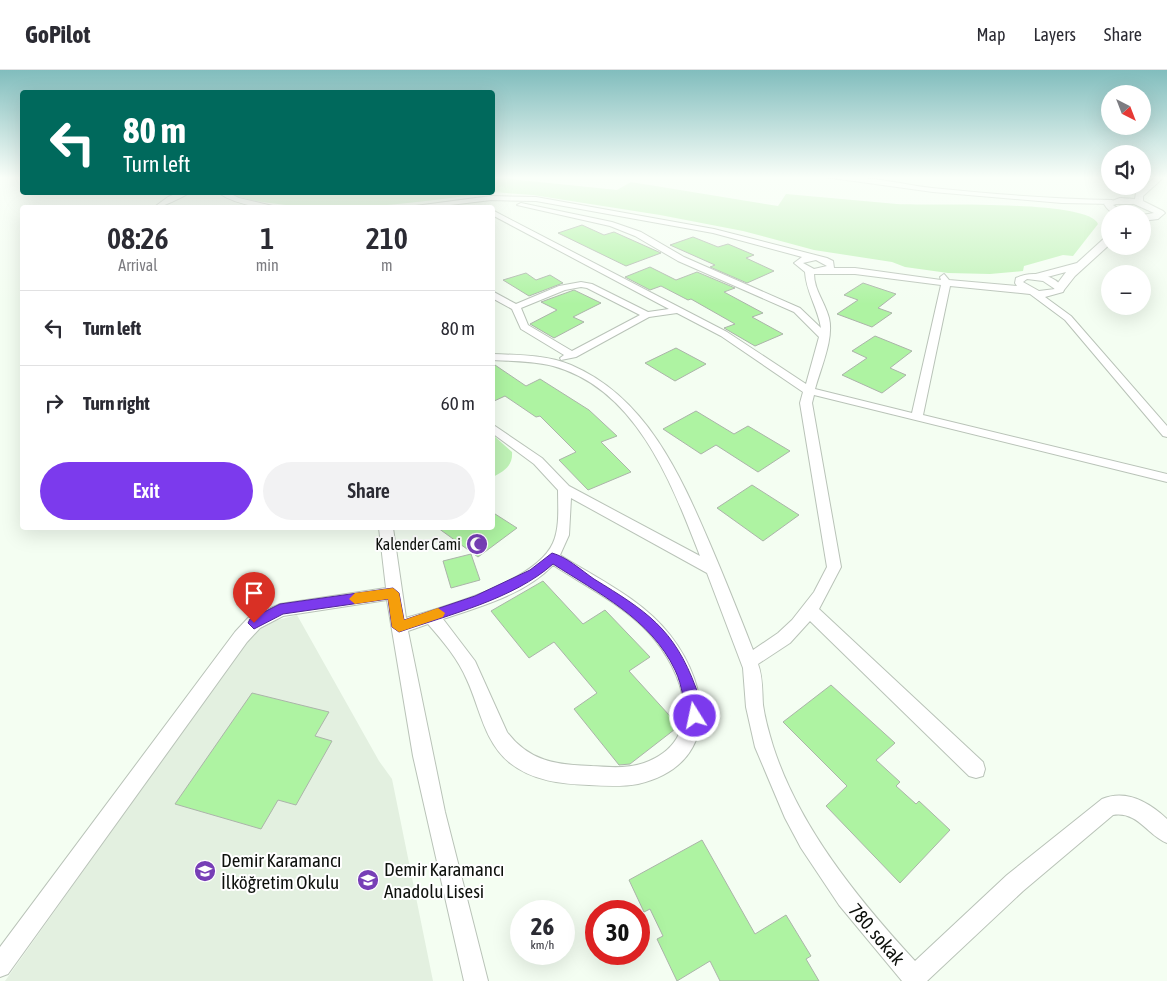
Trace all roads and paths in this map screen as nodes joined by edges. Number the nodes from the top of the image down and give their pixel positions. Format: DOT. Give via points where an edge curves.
graph roads {
  1 [pos="506,220"];
  2 [pos="592,220"];
  3 [pos="649,220"];
  4 [pos="751,240"];
  5 [pos="1101,248"];
  6 [pos="820,259"];
  7 [pos="1082,265"];
  8 [pos="804,267"];
  9 [pos="823,271"];
  10 [pos="1036,277"];
  11 [pos="1021,278"];
  12 [pos="945,280"];
  13 [pos="1029,290"];
  14 [pos="1059,290"];
  15 [pos="495,296"];
  16 [pos="516,308"];
  17 [pos="680,310"];
  18 [pos="647,315"];
  19 [pos="1068,318"];
  20 [pos="825,337"];
  21 [pos="572,355"];
  22 [pos="495,357"];
  23 [pos="556,363"];
  24 [pos="809,392"];
  25 [pos="917,418"];
  26 [pos="495,429"];
  27 [pos="1167,433"];
  28 [pos="1167,478"];
  29 [pos="564,489"];
  30 [pos="386,530"];
  31 [pos="552,557"];
  32 [pos="714,570"];
  33 [pos="393,593"];
  34 [pos="810,611"];
  35 [pos="430,616"];
  36 [pos="399,627"];
  37 [pos="751,668"];
  38 [pos="976,769"];
  39 [pos="1167,833"];
  40 [pos="0,966"];
  41 [pos="476,981"];
  1 -- 17 [label="street"];
  2 -- 20 [label="street" via="638,234 681,259 796,310"];
  3 -- 4 [label="street"];
  4 -- 6 [label="street"];
  4 -- 8 [label="street"];
  5 -- 7 [label="street"];
  6 -- 8 [label="street" via="803,258"];
  6 -- 9 [label="street" via="830,263 831,267"];
  6 -- 12 [label="street"];
  7 -- 10 [label="street"];
  7 -- 14 [label="street" via="1064,280"];
  8 -- 9 [label="street"];
  8 -- 20 [label="street" via="825,321"];
  9 -- 12 [label="street"];
  10 -- 11 [label="street"];
  10 -- 14 [label="street" via="1054,282"];
  11 -- 12 [label="street"];
  11 -- 13 [label="street" via="1019,283"];
  12 -- 13 [label="street"];
  12 -- 25 [label="street"];
  13 -- 14 [label="street" via="1047,294"];
  13 -- 19 [label="street"];
  14 -- 19 [label="street"];
  15 -- 16 [label="street"];
  16 -- 18 [label="street" via="579,284"];
  16 -- 21 [label="street" via="524,327"];
  17 -- 18 [label="street"];
  17 -- 24 [label="street" via="724,334"];
  18 -- 21 [label="street"];
  19 -- 27 [label="street"];
  20 -- 24 [label="street"];
  21 -- 23 [label="street"];
  22 -- 23 [label="street"];
  23 -- 32 [label="street" via="598,383 620,400 641,423 669,467"];
  24 -- 25 [label="street"];
  24 -- 34 [label="street" via="806,403 834,567"];
  25 -- 28 [label="street"];
  26 -- 29 [label="street" via="538,461"];
  29 -- 31 [label="street" via="563,534"];
  29 -- 32 [label="street"];
  30 -- 33 [label="street"];
  31 -- 35 [label="street" via="534,573 479,599"];
  31 -- 35 [label="street" via="639,614 664,640 682,668 694,706 693,727 683,748 655,769 628,776 576,777 541,770 521,760 496,734 473,674 458,649"];
  32 -- 37 [label="street"];
  33 -- 36 [label="street"];
  33 -- 40 [label="street" via="280,610 254,623"];
  34 -- 37 [label="street"];
  34 -- 38 [label="street"];
  35 -- 36 [label="street"];
  36 -- 41 [label="street" via="434,808"];
  37 -- 39 [label="street, 780. sokak" via="755,712 764,745 794,818 844,896 914,977 1015,883 1108,806 1116,804 1135,808 1157,822"];
}
